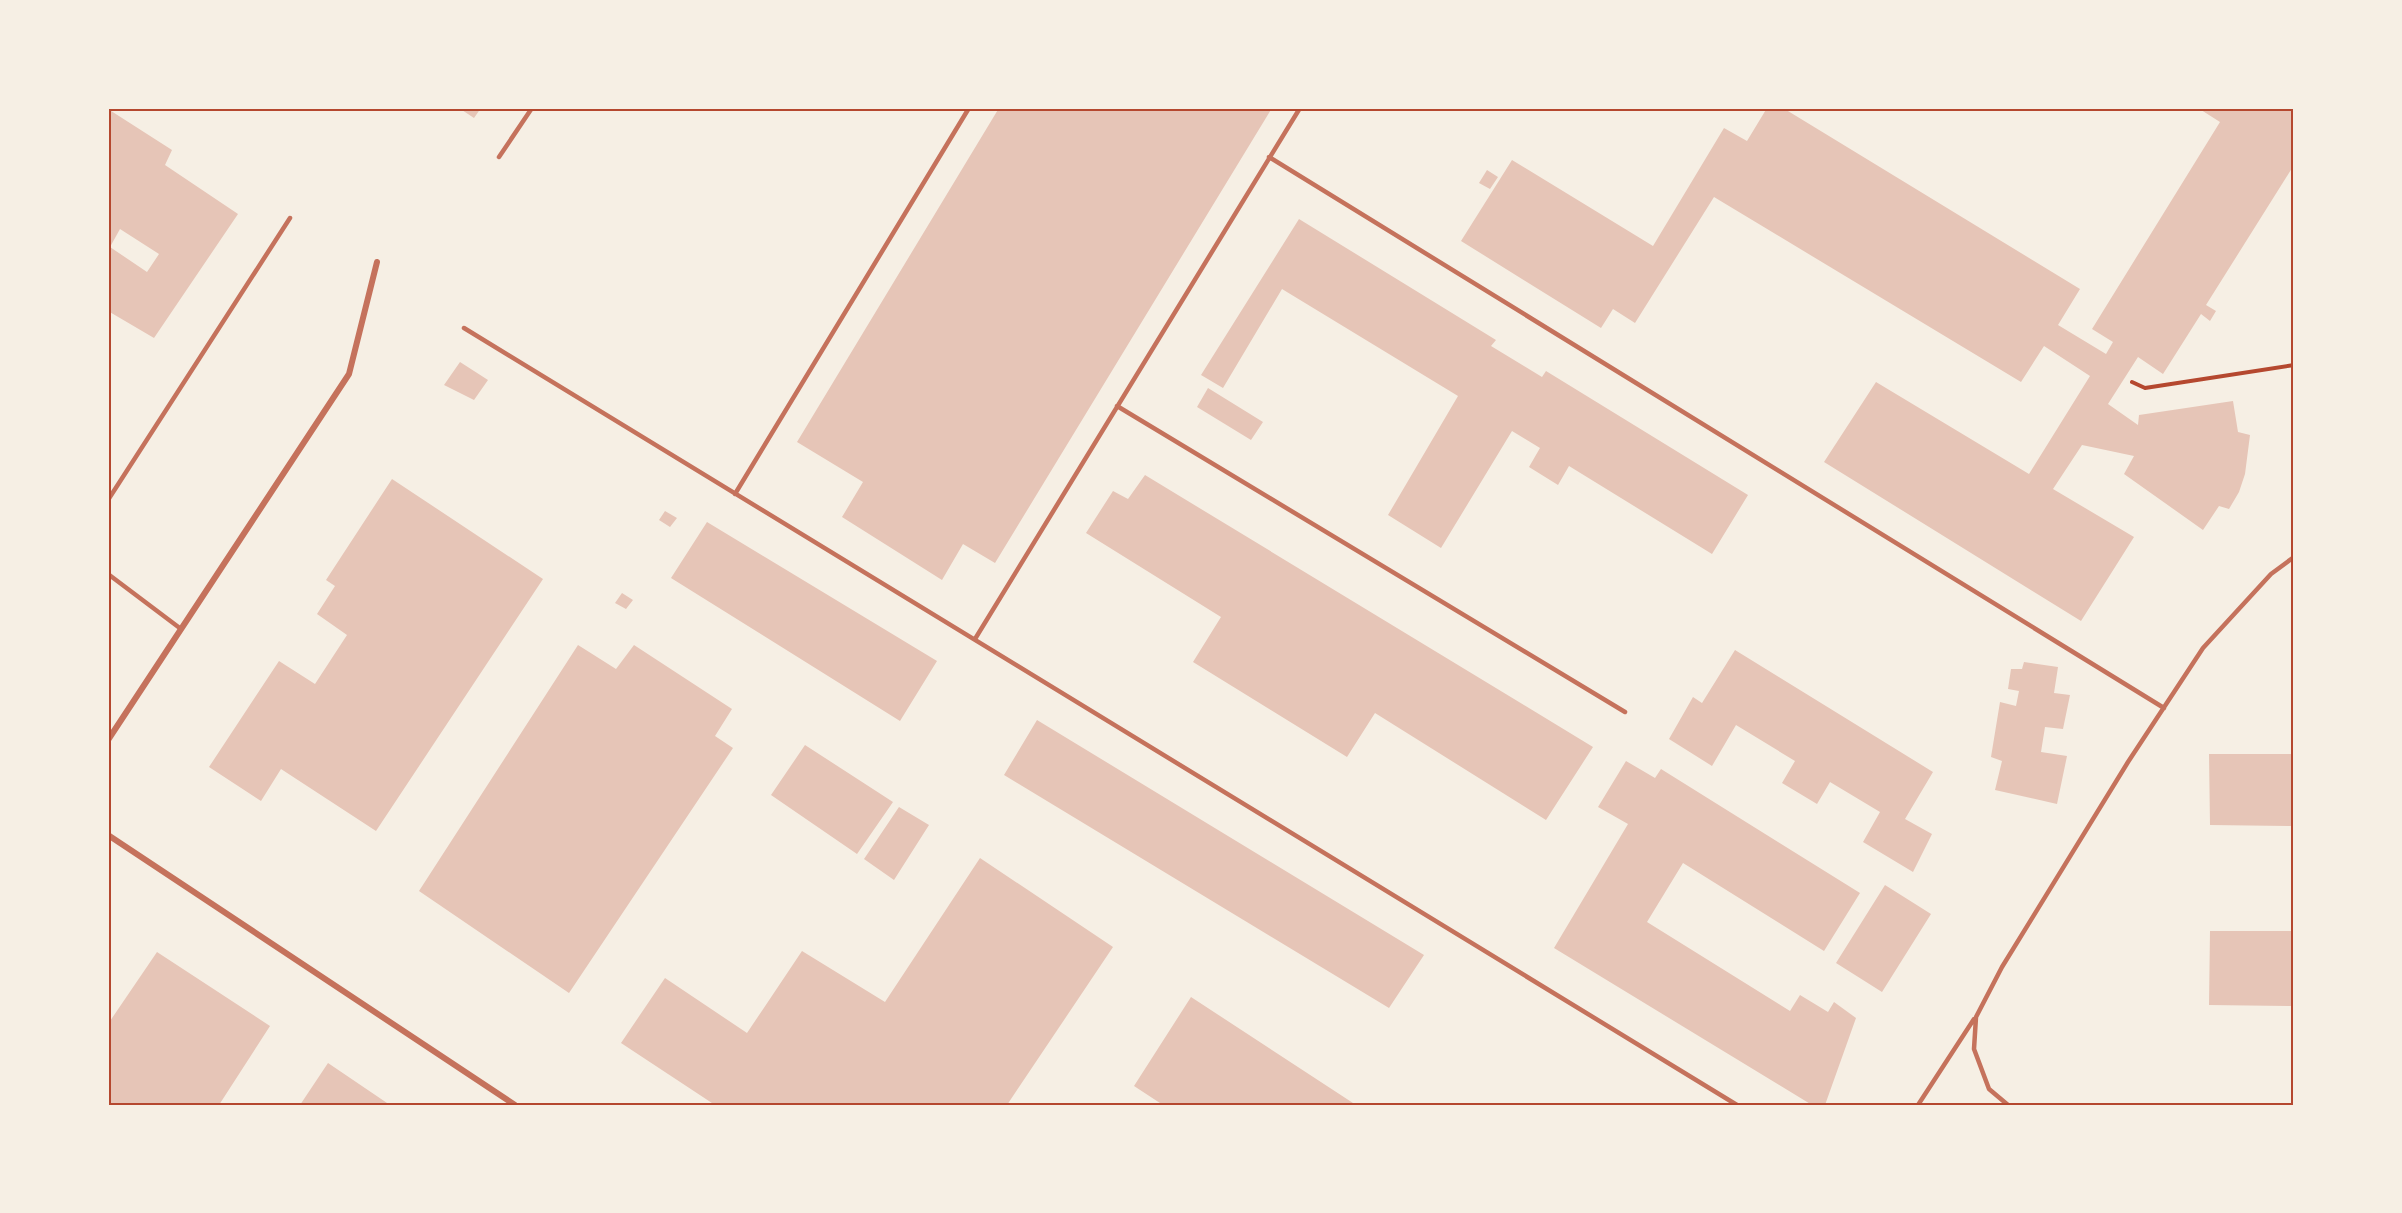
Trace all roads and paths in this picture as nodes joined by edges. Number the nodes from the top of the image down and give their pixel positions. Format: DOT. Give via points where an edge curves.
graph roads {
  1 [pos="532,108"];
  2 [pos="969,108"];
  3 [pos="1300,108"];
  4 [pos="499,157"];
  5 [pos="1269,157"];
  6 [pos="290,218"];
  7 [pos="378,262"];
  8 [pos="464,328"];
  9 [pos="2294,365"];
  10 [pos="2132,382"];
  11 [pos="1117,406"];
  12 [pos="735,494"];
  13 [pos="108,500"];
  14 [pos="2294,557"];
  15 [pos="108,574"];
  16 [pos="181,629"];
  17 [pos="975,639"];
  18 [pos="2163,708"];
  19 [pos="1625,712"];
  20 [pos="108,740"];
  21 [pos="108,835"];
  22 [pos="1976,1017"];
  23 [pos="515,1105"];
  24 [pos="1737,1105"];
  25 [pos="1918,1105"];
  26 [pos="2008,1105"];
  1 -- 4 [label="lane"];
  2 -- 12 [label="lane"];
  3 -- 5 [label="lane"];
  5 -- 11 [label="lane"];
  5 -- 18 [label="lane"];
  6 -- 13 [label="lane"];
  7 -- 16 [label="street" via="349,374"];
  8 -- 12 [label="lane"];
  9 -- 10 [label="path" via="2145,388"];
  11 -- 17 [label="lane"];
  11 -- 19 [label="lane"];
  12 -- 17 [label="lane"];
  14 -- 18 [label="lane" via="2271,574 2203,648"];
  15 -- 16 [label="lane"];
  16 -- 20 [label="street"];
  17 -- 24 [label="lane"];
  18 -- 22 [label="lane" via="2002,967"];
  21 -- 23 [label="street"];
  22 -- 25 [label="lane"];
  22 -- 26 [label="lane" via="1974,1049 1989,1089"];
}
